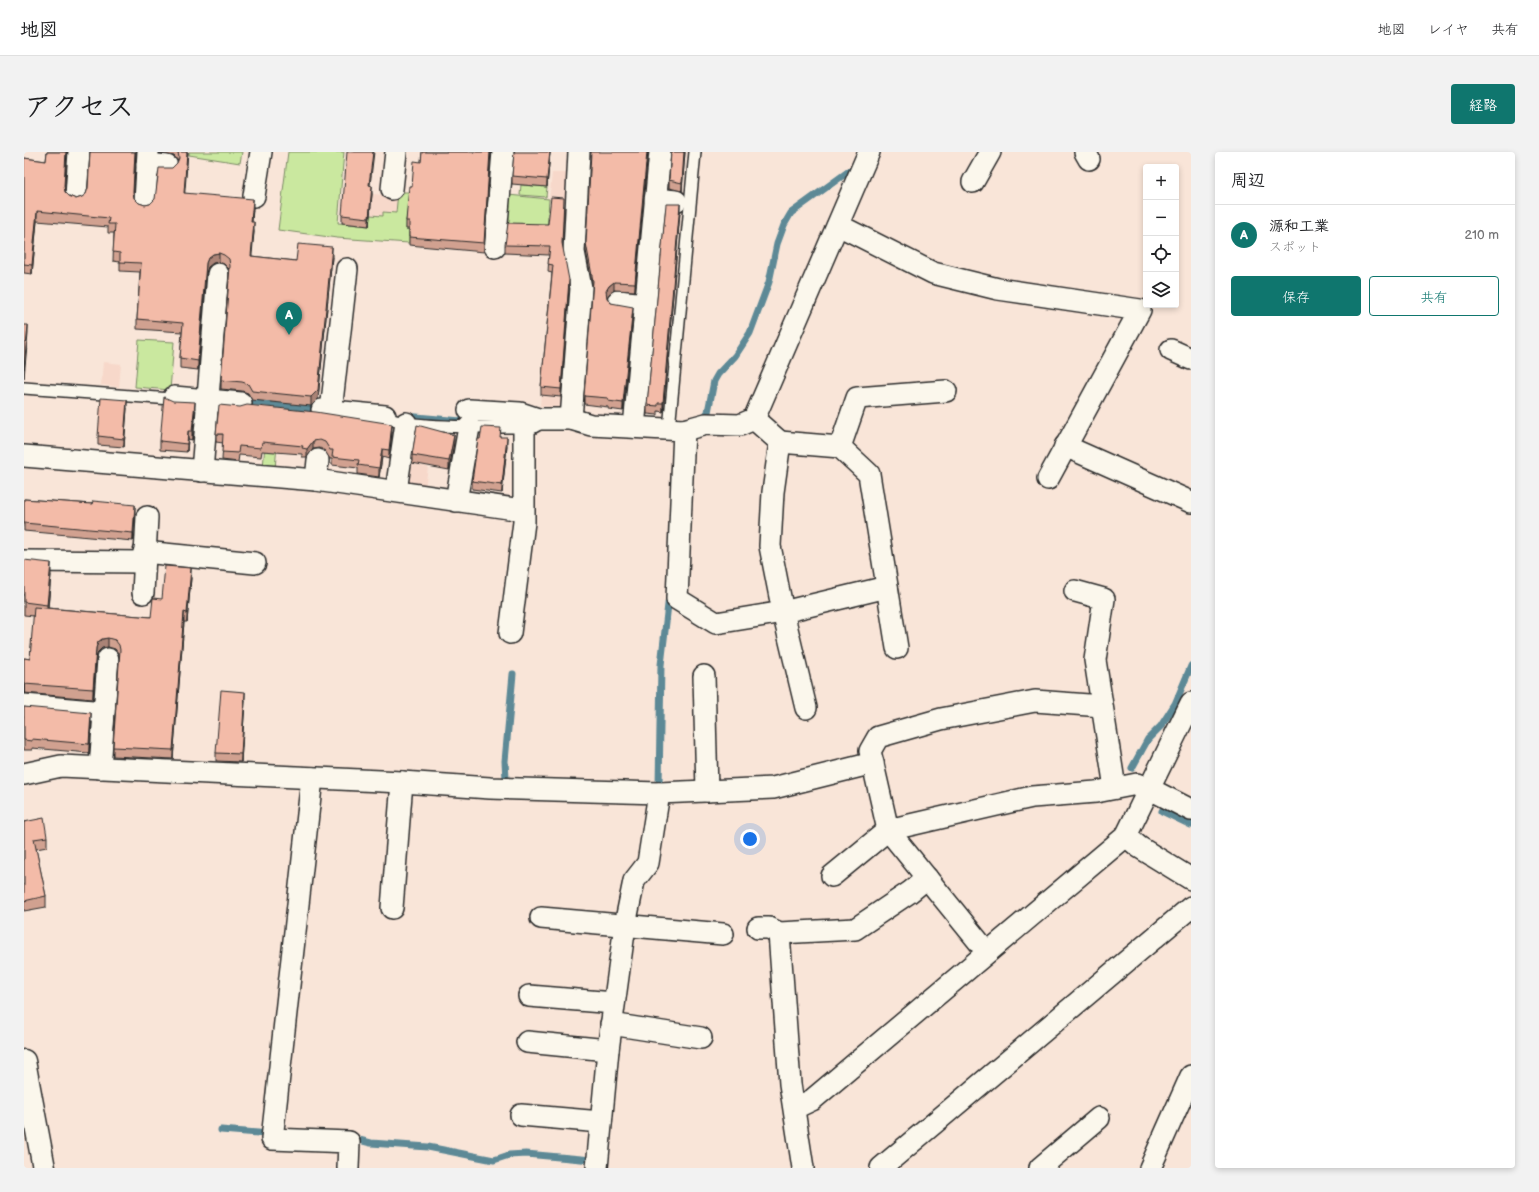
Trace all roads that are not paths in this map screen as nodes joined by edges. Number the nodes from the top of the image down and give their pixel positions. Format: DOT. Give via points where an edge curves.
graph roads {
  1 [pos="79,152"];
  2 [pos="261,152"];
  3 [pos="396,152"];
  4 [pos="503,152"];
  5 [pos="579,152"];
  6 [pos="660,152"];
  7 [pos="695,152"];
  8 [pos="869,152"];
  9 [pos="990,152"];
  10 [pos="154,161"];
  11 [pos="972,182"];
  12 [pos="392,189"];
  13 [pos="76,196"];
  14 [pos="254,196"];
  15 [pos="655,199"];
  16 [pos="676,201"];
  17 [pos="145,202"];
  18 [pos="838,225"];
  19 [pos="495,247"];
  20 [pos="347,268"];
  21 [pos="218,274"];
  22 [pos="618,301"];
  23 [pos="645,304"];
  24 [pos="1171,350"];
  25 [pos="1191,359"];
  26 [pos="24,388"];
  27 [pos="946,391"];
  28 [pos="174,397"];
  29 [pos="208,400"];
  30 [pos="246,405"];
  31 [pos="385,416"];
  32 [pos="469,418"];
  33 [pos="571,419"];
  34 [pos="754,419"];
  35 [pos="406,423"];
  36 [pos="531,423"];
  37 [pos="634,427"];
  38 [pos="677,429"];
  39 [pos="780,442"];
  40 [pos="1065,446"];
  41 [pos="840,447"];
  42 [pos="24,456"];
  43 [pos="202,471"];
  44 [pos="1048,479"];
  45 [pos="396,491"];
  46 [pos="456,501"];
  47 [pos="1191,502"];
  48 [pos="515,509"];
  49 [pos="147,517"];
  50 [pos="144,557"];
  51 [pos="24,561"];
  52 [pos="255,563"];
  53 [pos="887,587"];
  54 [pos="1075,591"];
  55 [pos="143,593"];
  56 [pos="782,612"];
  57 [pos="510,633"];
  58 [pos="897,648"];
  59 [pos="108,659"];
  60 [pos="704,676"];
  61 [pos="1191,703"];
  62 [pos="24,705"];
  63 [pos="1102,706"];
  64 [pos="806,708"];
  65 [pos="104,712"];
  66 [pos="873,763"];
  67 [pos="100,768"];
  68 [pos="24,774"];
  69 [pos="312,778"];
  70 [pos="402,782"];
  71 [pos="1115,788"];
  72 [pos="1148,788"];
  73 [pos="707,791"];
  74 [pos="659,793"];
  75 [pos="1191,810"];
  76 [pos="888,830"];
  77 [pos="1126,836"];
  78 [pos="832,876"];
  79 [pos="927,878"];
  80 [pos="1191,879"];
  81 [pos="1191,907"];
  82 [pos="392,908"];
  83 [pos="541,918"];
  84 [pos="625,925"];
  85 [pos="758,928"];
  86 [pos="779,932"];
  87 [pos="723,934"];
  88 [pos="987,952"];
  89 [pos="529,996"];
  90 [pos="614,1003"];
  91 [pos="611,1024"];
  92 [pos="701,1038"];
  93 [pos="527,1042"];
  94 [pos="608,1050"];
  95 [pos="24,1061"];
  96 [pos="1191,1076"];
  97 [pos="795,1108"];
  98 [pos="521,1115"];
  99 [pos="1099,1118"];
  100 [pos="29,1119"];
  101 [pos="601,1122"];
  102 [pos="44,1168"];
  103 [pos="348,1168"];
  104 [pos="597,1168"];
  105 [pos="803,1168"];
  106 [pos="881,1168"];
  107 [pos="1040,1168"];
  108 [pos="1150,1168"];
  1 -- 13 [label="street"];
  2 -- 14 [label="street"];
  3 -- 12 [label="street"];
  4 -- 19 [label="street"];
  5 -- 33 [label="street" via="574,252 581,288"];
  6 -- 15 [label="street"];
  7 -- 38 [label="lane"];
  8 -- 18 [label="street"];
  9 -- 11 [label="street"];
  10 -- 17 [label="street"];
  15 -- 16 [label="street"];
  15 -- 23 [label="street"];
  18 -- 34 [label="street"];
  18 -- 40 [label="street" via="933,273 998,289 1140,310"];
  20 -- 31 [label="street" via="321,412"];
  21 -- 29 [label="street"];
  22 -- 23 [label="street"];
  23 -- 37 [label="street"];
  24 -- 25 [label="street"];
  26 -- 28 [label="lane" via="171,399"];
  27 -- 41 [label="street" via="857,398"];
  28 -- 29 [label="street"];
  29 -- 30 [label="street"];
  29 -- 43 [label="street"];
  31 -- 35 [label="lane" via="389,420"];
  32 -- 35 [label="lane"];
  32 -- 36 [label="street" via="520,413"];
  32 -- 46 [label="street"];
  33 -- 36 [label="street"];
  33 -- 37 [label="street" via="591,425"];
  34 -- 38 [label="street" via="740,425 706,424"];
  34 -- 39 [label="street"];
  35 -- 45 [label="street"];
  36 -- 57 [label="street" via="524,522"];
  37 -- 38 [label="street"];
  38 -- 56 [label="street" via="676,598 716,623"];
  39 -- 41 [label="street"];
  39 -- 56 [label="street" via="773,492 770,546"];
  40 -- 44 [label="street"];
  40 -- 47 [label="street"];
  41 -- 53 [label="street" via="869,474"];
  42 -- 43 [label="street"];
  43 -- 45 [label="street" via="317,470"];
  45 -- 46 [label="street"];
  46 -- 48 [label="street"];
  49 -- 50 [label="street"];
  50 -- 51 [label="street"];
  50 -- 52 [label="street"];
  50 -- 55 [label="street"];
  53 -- 56 [label="street"];
  53 -- 58 [label="street"];
  54 -- 63 [label="street" via="1104,599 1095,660"];
  56 -- 64 [label="street"];
  59 -- 65 [label="street"];
  60 -- 73 [label="street"];
  61 -- 72 [label="street"];
  62 -- 65 [label="street"];
  63 -- 66 [label="street" via="1035,701 941,718 878,737 870,751"];
  63 -- 71 [label="street"];
  65 -- 67 [label="street"];
  66 -- 73 [label="street" via="773,788"];
  66 -- 76 [label="street"];
  67 -- 68 [label="street" via="61,766"];
  67 -- 69 [label="street"];
  69 -- 70 [label="street"];
  69 -- 103 [label="street" via="272,1139 349,1142"];
  70 -- 74 [label="street" via="490,788"];
  70 -- 82 [label="street"];
  71 -- 72 [label="street" via="1137,784"];
  71 -- 76 [label="street" via="1032,797"];
  72 -- 75 [label="street"];
  72 -- 77 [label="street"];
  73 -- 74 [label="street"];
  74 -- 84 [label="street" via="648,863 634,881"];
  76 -- 78 [label="street"];
  76 -- 79 [label="street"];
  77 -- 80 [label="street"];
  77 -- 88 [label="street"];
  79 -- 86 [label="street" via="855,929"];
  79 -- 88 [label="street"];
  81 -- 106 [label="street"];
  83 -- 84 [label="street"];
  84 -- 87 [label="street"];
  84 -- 90 [label="street"];
  85 -- 86 [label="street" via="769,928"];
  86 -- 97 [label="street" via="790,1084"];
  88 -- 97 [label="street" via="812,1100"];
  89 -- 90 [label="street"];
  90 -- 91 [label="street"];
  91 -- 92 [label="street"];
  91 -- 94 [label="street"];
  93 -- 94 [label="street"];
  94 -- 101 [label="street"];
  95 -- 100 [label="street"];
  96 -- 108 [label="street"];
  97 -- 105 [label="street"];
  98 -- 101 [label="street"];
  99 -- 107 [label="street"];
  100 -- 102 [label="street"];
  101 -- 104 [label="street"];
}
